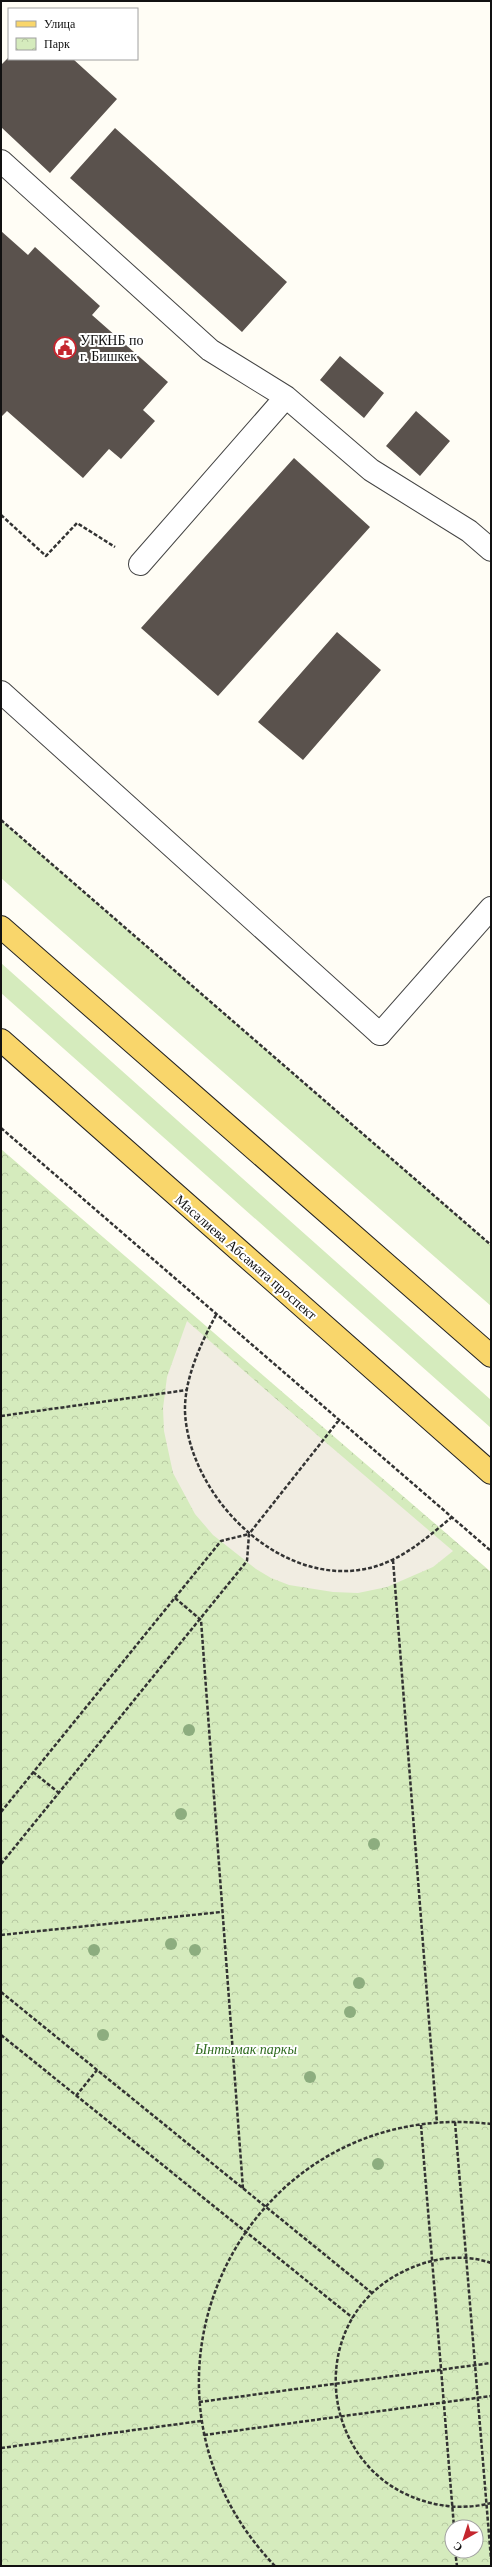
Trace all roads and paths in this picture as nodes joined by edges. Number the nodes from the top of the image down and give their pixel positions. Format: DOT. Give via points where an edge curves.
graph roads {
  1 [pos="1,161"];
  2 [pos="286,397"];
  3 [pos="1,515"];
  4 [pos="491,550"];
  5 [pos="140,564"];
  6 [pos="1,692"];
  7 [pos="1,820"];
  8 [pos="491,908"];
  9 [pos="1,926"];
  10 [pos="1,1040"];
  11 [pos="1,1128"];
  12 [pos="491,1245"];
  13 [pos="216,1315"];
  14 [pos="491,1356"];
  15 [pos="187,1390"];
  16 [pos="1,1416"];
  17 [pos="339,1420"];
  18 [pos="491,1473"];
  19 [pos="452,1516"];
  20 [pos="249,1534"];
  21 [pos="491,1550"];
  22 [pos="393,1560"];
  23 [pos="175,1598"];
  24 [pos="200,1620"];
  25 [pos="33,1772"];
  26 [pos="59,1793"];
  27 [pos="1,1812"];
  28 [pos="1,1864"];
  29 [pos="222,1912"];
  30 [pos="1,1935"];
  31 [pos="1,1992"];
  32 [pos="1,2035"];
  33 [pos="97,2070"];
  34 [pos="76,2096"];
  35 [pos="455,2122"];
  36 [pos="437,2123"];
  37 [pos="491,2124"];
  38 [pos="421,2125"];
  39 [pos="243,2189"];
  40 [pos="266,2208"];
  41 [pos="246,2232"];
  42 [pos="465,2257"];
  43 [pos="432,2261"];
  44 [pos="491,2262"];
  45 [pos="372,2293"];
  46 [pos="353,2318"];
  47 [pos="491,2363"];
  48 [pos="474,2365"];
  49 [pos="441,2369"];
  50 [pos="334,2384"];
  51 [pos="491,2396"];
  52 [pos="477,2398"];
  53 [pos="199,2402"];
  54 [pos="444,2402"];
  55 [pos="340,2416"];
  56 [pos="201,2421"];
  57 [pos="204,2435"];
  58 [pos="1,2448"];
  59 [pos="491,2502"];
  60 [pos="486,2504"];
  61 [pos="452,2506"];
  62 [pos="453,2519"];
  63 [pos="491,2559"];
  64 [pos="275,2566"];
  1 -- 2 [label="street" via="210,350"];
  2 -- 4 [label="street" via="371,470 469,531"];
  2 -- 5 [label="street"];
  3 -- 5 [label="path" via="46,556 77,522"];
  6 -- 8 [label="street" via="380,1034"];
  7 -- 12 [label="path"];
  9 -- 14 [label="main road"];
  10 -- 18 [label="main road, Масалиева Абсамата проспект"];
  11 -- 13 [label="path"];
  13 -- 15 [label="path" via="205,1336"];
  13 -- 17 [label="path"];
  15 -- 16 [label="path"];
  15 -- 20 [label="path" via="185,1411 188,1434 197,1461 222,1506"];
  17 -- 19 [label="path"];
  17 -- 20 [label="path"];
  19 -- 21 [label="path"];
  19 -- 22 [label="path" via="410,1551"];
  20 -- 22 [label="path" via="277,1553 306,1565 334,1570 359,1570"];
  20 -- 23 [label="path" via="221,1541"];
  20 -- 24 [label="path" via="247,1561"];
  22 -- 36 [label="path"];
  23 -- 24 [label="path"];
  23 -- 25 [label="path"];
  24 -- 26 [label="path"];
  24 -- 29 [label="path"];
  25 -- 26 [label="path"];
  25 -- 27 [label="path"];
  26 -- 28 [label="path"];
  29 -- 30 [label="path"];
  29 -- 39 [label="path"];
  31 -- 33 [label="path"];
  32 -- 34 [label="path"];
  33 -- 34 [label="path"];
  33 -- 39 [label="path"];
  34 -- 41 [label="path"];
  35 -- 36 [label="path"];
  35 -- 37 [label="path"];
  35 -- 42 [label="path"];
  36 -- 38 [label="path"];
  38 -- 40 [label="path" via="376,2135 328,2157 295,2179"];
  38 -- 43 [label="path"];
  39 -- 40 [label="path"];
  40 -- 41 [label="path"];
  40 -- 45 [label="path"];
  41 -- 46 [label="path"];
  41 -- 53 [label="path" via="220,2277 206,2318 199,2359"];
  42 -- 43 [label="path"];
  42 -- 44 [label="path"];
  42 -- 48 [label="path"];
  43 -- 45 [label="path" via="404,2271"];
  43 -- 49 [label="path"];
  45 -- 46 [label="path"];
  46 -- 50 [label="path" via="340,2344"];
  47 -- 48 [label="path"];
  48 -- 49 [label="path"];
  48 -- 52 [label="path"];
  49 -- 50 [label="path"];
  49 -- 54 [label="path"];
  50 -- 53 [label="path"];
  50 -- 55 [label="path"];
  51 -- 52 [label="path"];
  52 -- 54 [label="path"];
  52 -- 60 [label="path"];
  53 -- 56 [label="path"];
  54 -- 55 [label="path"];
  54 -- 61 [label="path"];
  55 -- 57 [label="path"];
  55 -- 61 [label="path" via="352,2446 365,2464 381,2479 399,2492 420,2500"];
  56 -- 57 [label="path"];
  56 -- 58 [label="path"];
  57 -- 64 [label="path" via="214,2469 235,2514 252,2540"];
  59 -- 60 [label="path"];
  60 -- 61 [label="path"];
  60 -- 63 [label="path"];
  61 -- 62 [label="path"];
}
